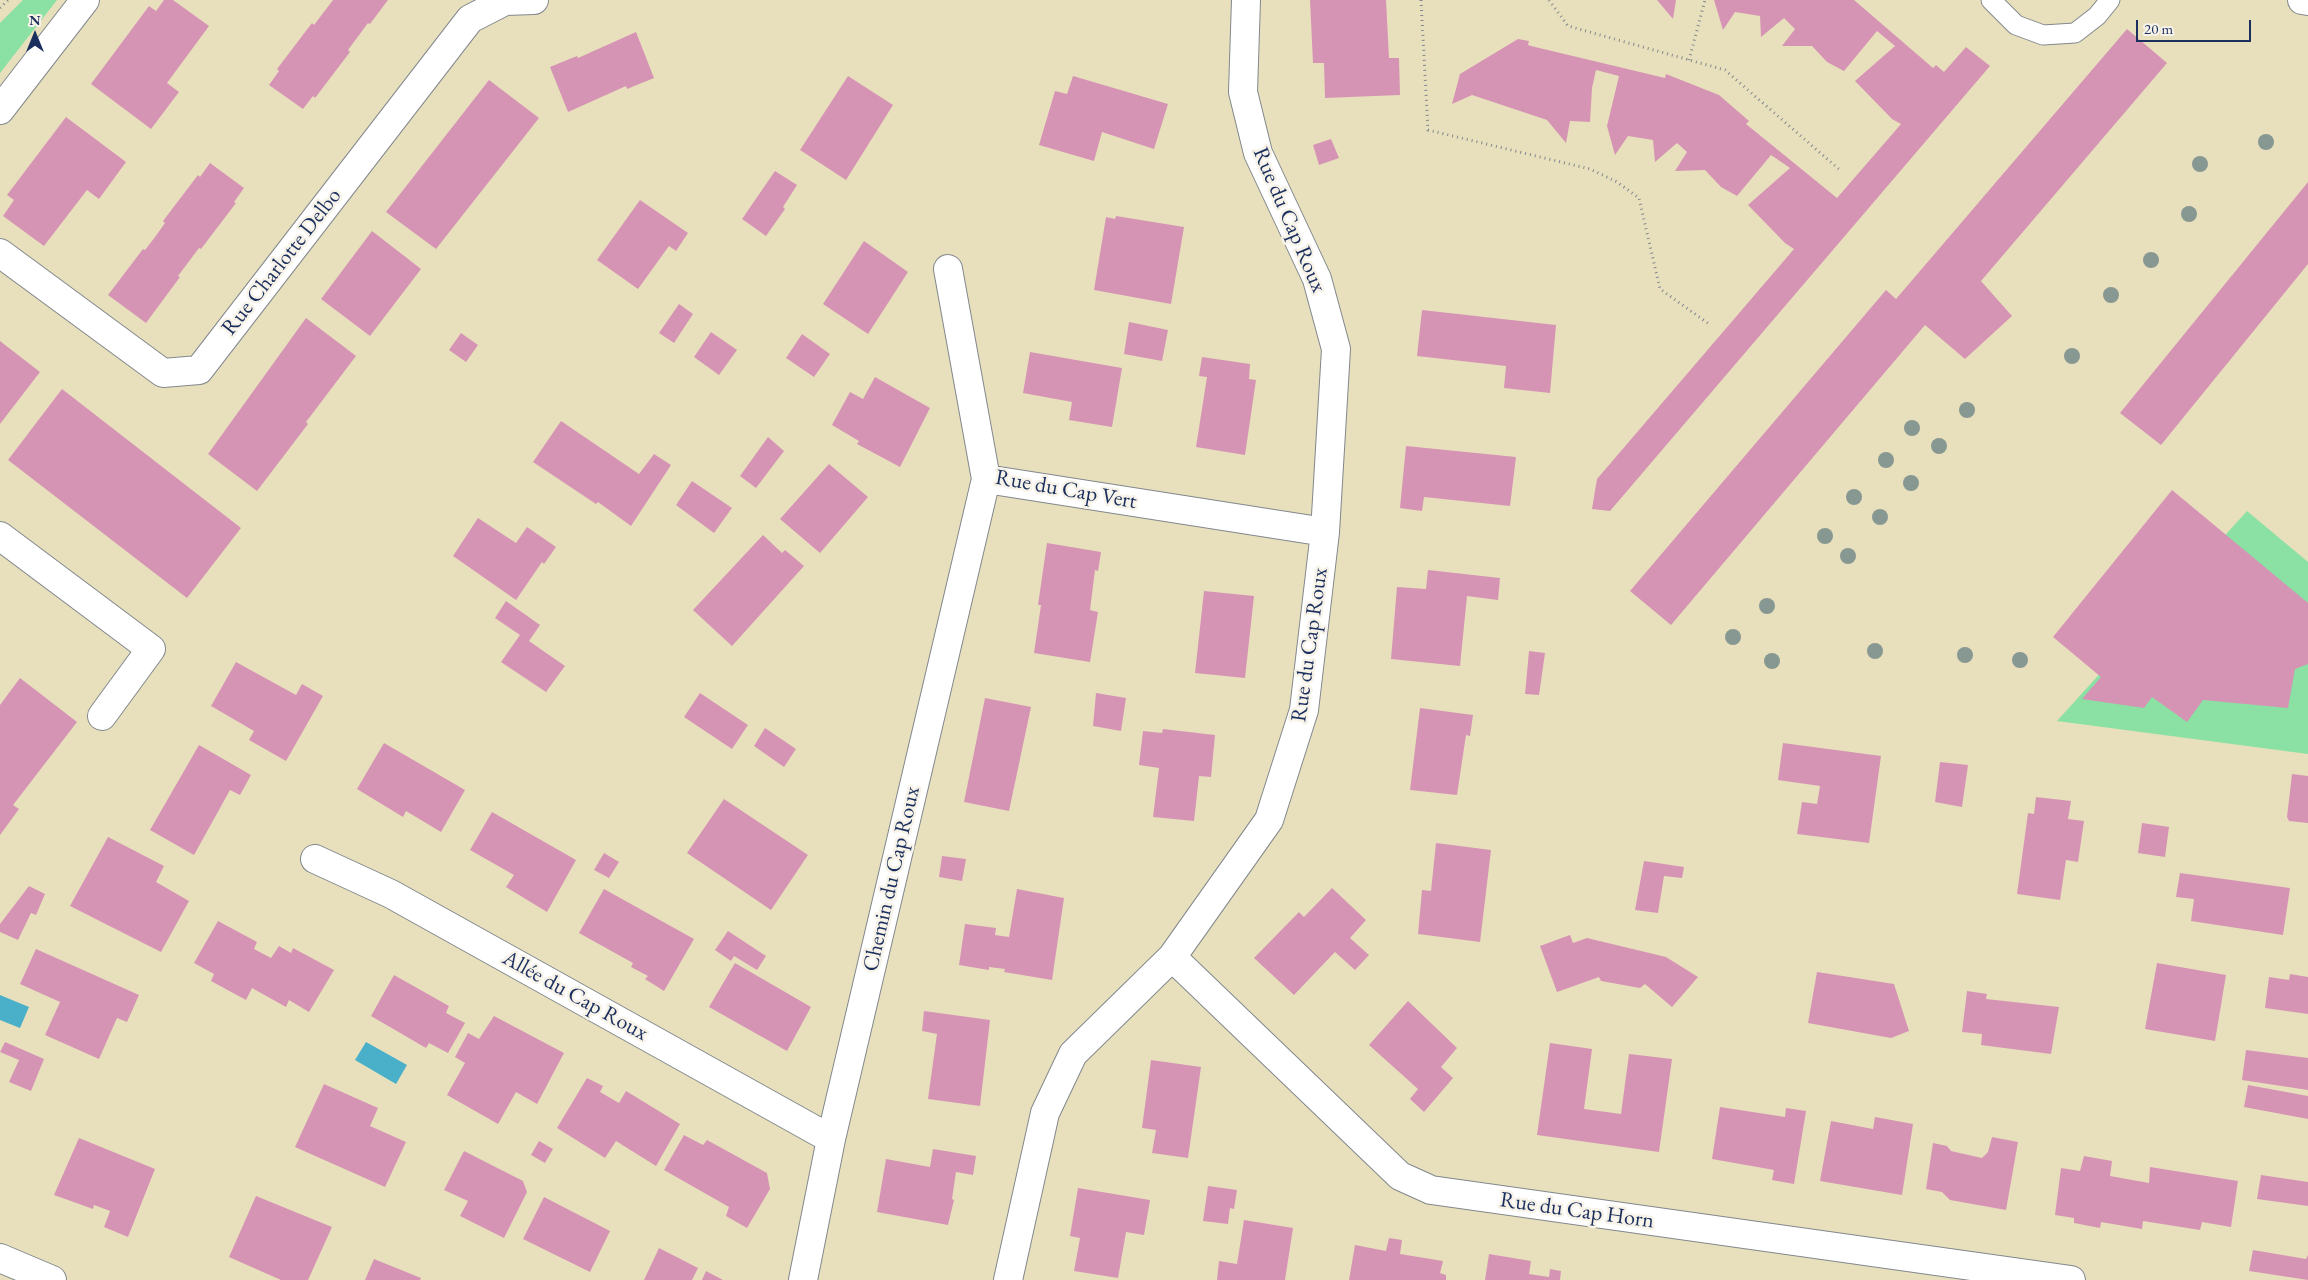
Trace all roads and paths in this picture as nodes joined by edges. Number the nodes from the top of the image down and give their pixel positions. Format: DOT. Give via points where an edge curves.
graph roads {
  1 [pos="8,0"];
  2 [pos="85,0"];
  3 [pos="534,0"];
  4 [pos="1246,0"];
  5 [pos="1421,0"];
  6 [pos="1549,0"];
  7 [pos="1705,0"];
  8 [pos="1991,0"];
  9 [pos="2110,0"];
  10 [pos="2302,0"];
  11 [pos="2308,1"];
  12 [pos="0,8"];
  13 [pos="1689,60"];
  14 [pos="0,110"];
  15 [pos="1841,171"];
  16 [pos="0,254"];
  17 [pos="948,269"];
  18 [pos="1709,324"];
  19 [pos="986,479"];
  20 [pos="1325,532"];
  21 [pos="0,536"];
  22 [pos="102,716"];
  23 [pos="315,859"];
  24 [pos="1172,957"];
  25 [pos="831,1139"];
  26 [pos="0,1258"];
  27 [pos="52,1280"];
  28 [pos="802,1280"];
  29 [pos="1008,1280"];
  30 [pos="2071,1280"];
  1 -- 12 [label="path"];
  2 -- 14 [label="street"];
  3 -- 16 [label="street, Rue Charlotte Delbo" via="505,1 470,19 199,370 163,373"];
  4 -- 20 [label="street, Rue du Cap Roux" via="1243,92 1258,153 1317,279 1336,349"];
  5 -- 18 [label="path" via="1428,130 1590,169 1617,182 1639,198 1660,289"];
  6 -- 13 [label="path" via="1568,26"];
  7 -- 13 [label="path"];
  8 -- 9 [label="lane" via="2016,25 2043,35 2075,33 2097,16"];
  10 -- 11 [label="street"];
  13 -- 15 [label="path" via="1725,70"];
  17 -- 19 [label="street, Rue du Cap Vert"];
  19 -- 20 [label="street, Rue du Cap Vert"];
  19 -- 25 [label="street, Chemin du Cap Roux"];
  20 -- 24 [label="street, Rue du Cap Roux" via="1304,710 1269,820"];
  21 -- 22 [label="street" via="151,649"];
  23 -- 25 [label="street, Allée du Cap Roux" via="391,894"];
  24 -- 29 [label="street, Rue du Cap Roux" via="1073,1054 1045,1113"];
  24 -- 30 [label="street, Rue du Cap Horn" via="1400,1176 1431,1190"];
  25 -- 28 [label="street, Chemin du Cap Roux"];
  26 -- 27 [label="street"];
}
